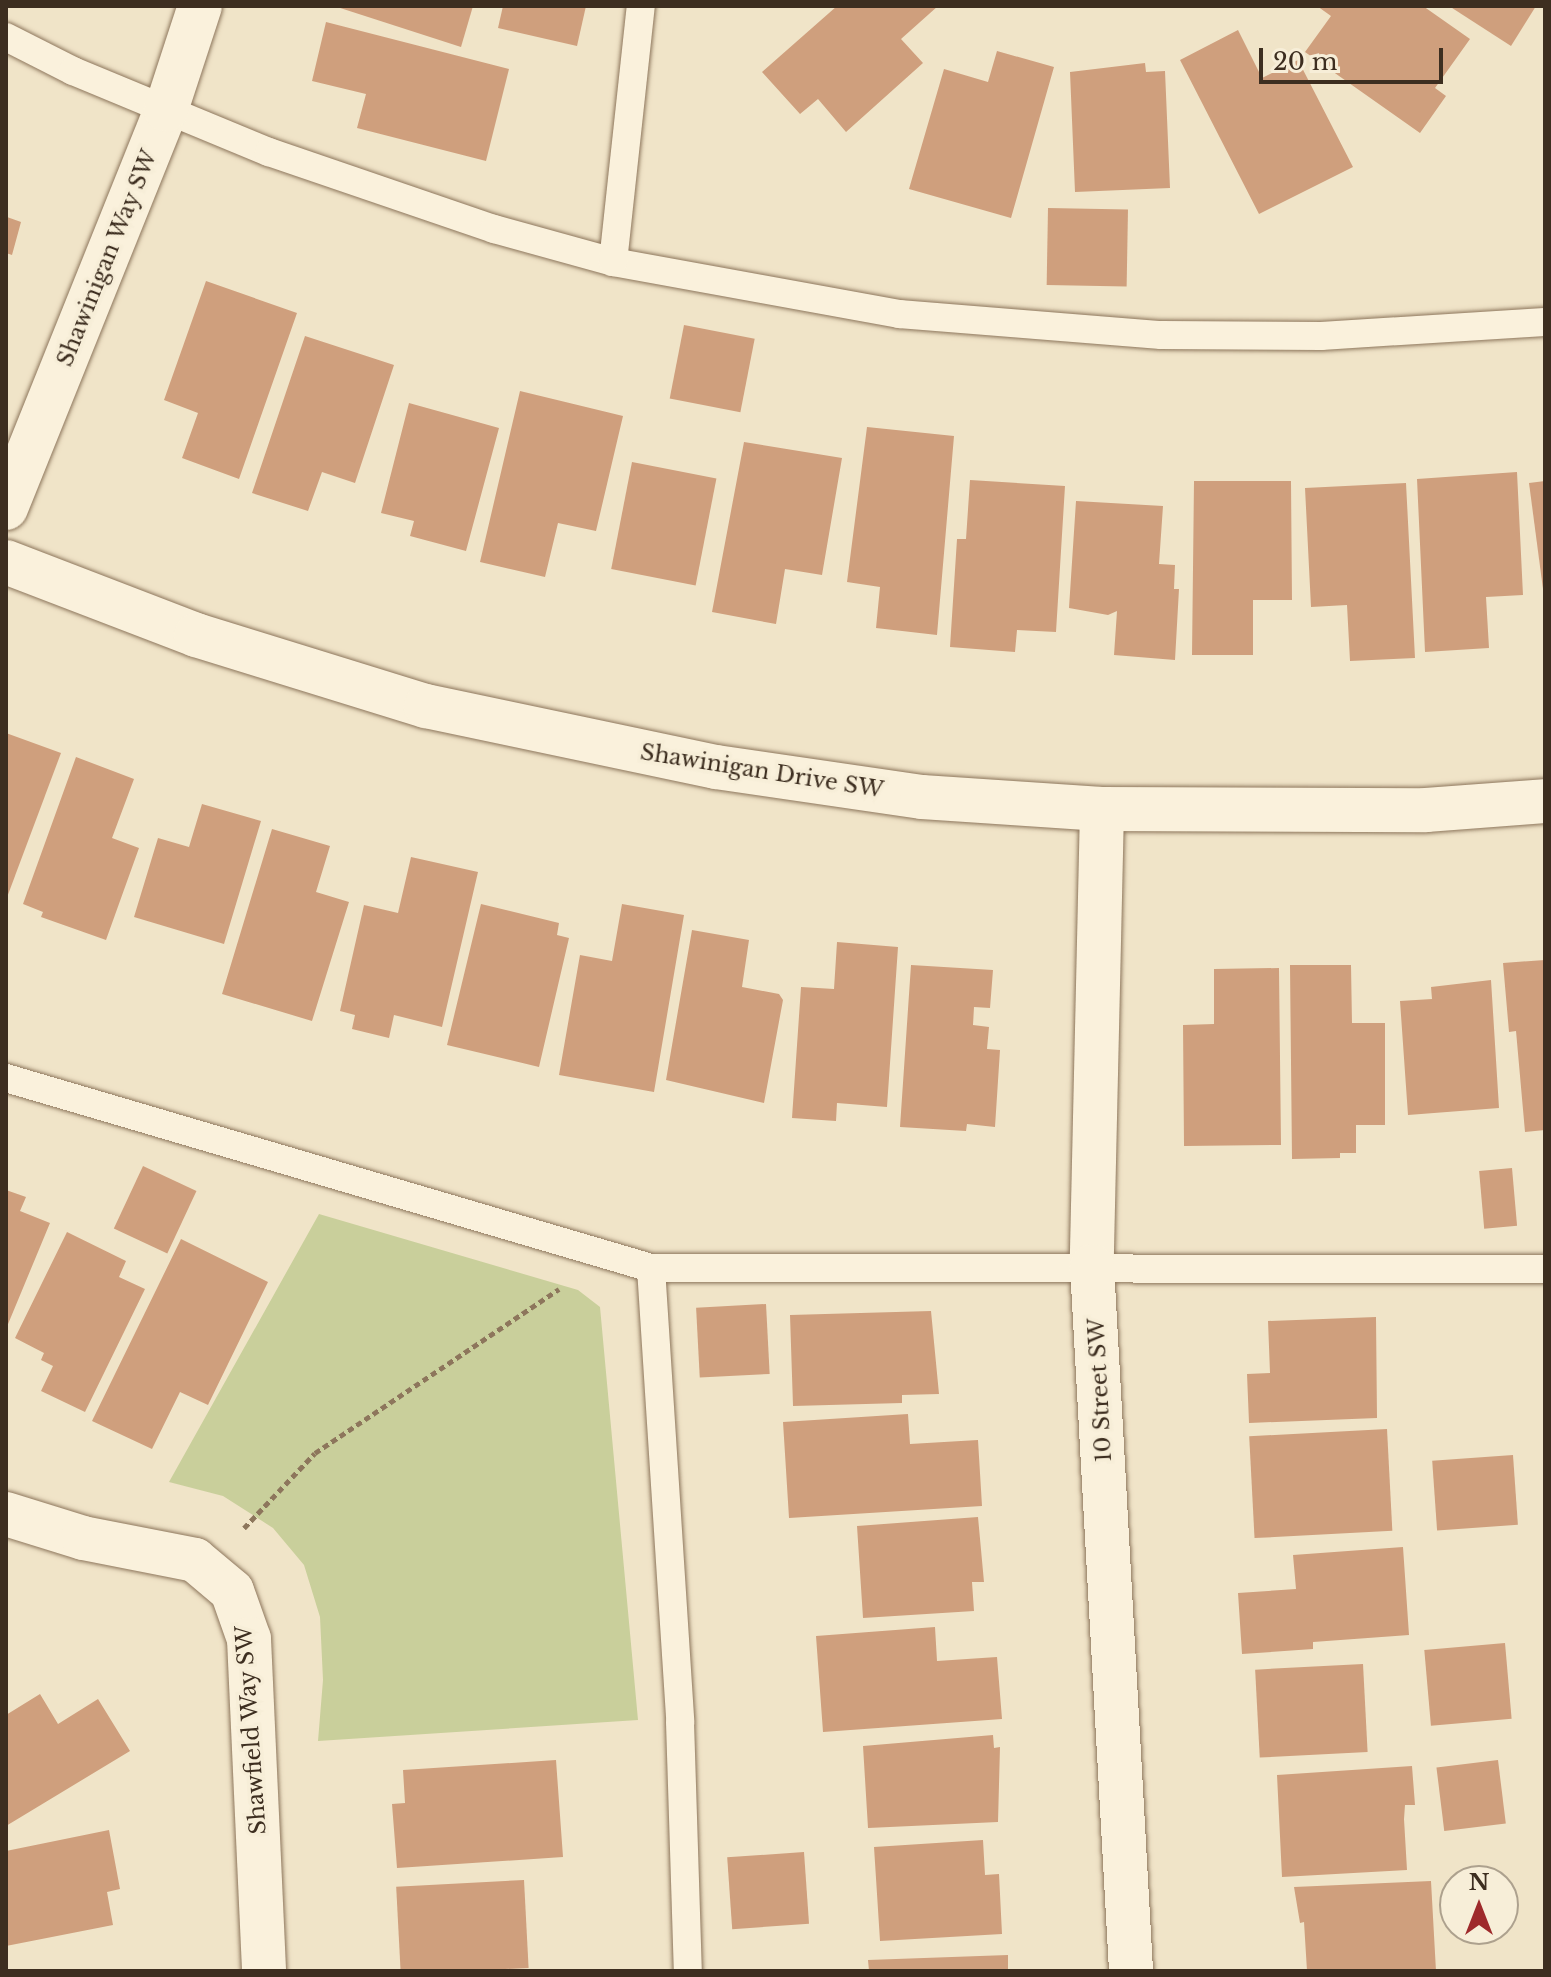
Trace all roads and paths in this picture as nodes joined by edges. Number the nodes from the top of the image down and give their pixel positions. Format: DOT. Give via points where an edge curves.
graph roads {
  1 [pos="200,6"];
  2 [pos="641,6"];
  3 [pos="6,37"];
  4 [pos="166,110"];
  5 [pos="613,262"];
  6 [pos="1545,322"];
  7 [pos="6,508"];
  8 [pos="6,562"];
  9 [pos="1545,801"];
  10 [pos="1102,809"];
  11 [pos="6,1078"];
  12 [pos="1092,1266"];
  13 [pos="651,1268"];
  14 [pos="1545,1269"];
  15 [pos="570,1282"];
  16 [pos="6,1514"];
  17 [pos="215,1573"];
  18 [pos="264,1971"];
  19 [pos="688,1971"];
  20 [pos="1131,1971"];
  1 -- 4 [label="street, Shawinigan Way SW"];
  2 -- 5 [label="lane"];
  3 -- 4 [label="lane"];
  4 -- 5 [label="lane" via="479,224"];
  4 -- 7 [label="street, Shawinigan Way SW"];
  5 -- 6 [label="lane" via="899,314 1161,335 1321,336"];
  8 -- 10 [label="street, Shawinigan Drive SW" via="196,635 426,706 716,767 922,797"];
  9 -- 10 [label="street, Shawinigan Drive SW" via="1426,810"];
  10 -- 12 [label="street, 10 Street SW"];
  11 -- 13 [label="lane"];
  12 -- 13 [label="lane"];
  12 -- 14 [label="lane"];
  12 -- 20 [label="street, 10 Street SW"];
  13 -- 19 [label="lane" via="680,1722"];
  15 -- 17 [label="path" via="315,1453 249,1520"];
  16 -- 17 [label="street, Shawfield Way SW" via="83,1538 173,1552"];
  17 -- 18 [label="street, Shawfield Way SW" via="232,1591 249,1639"];
}
